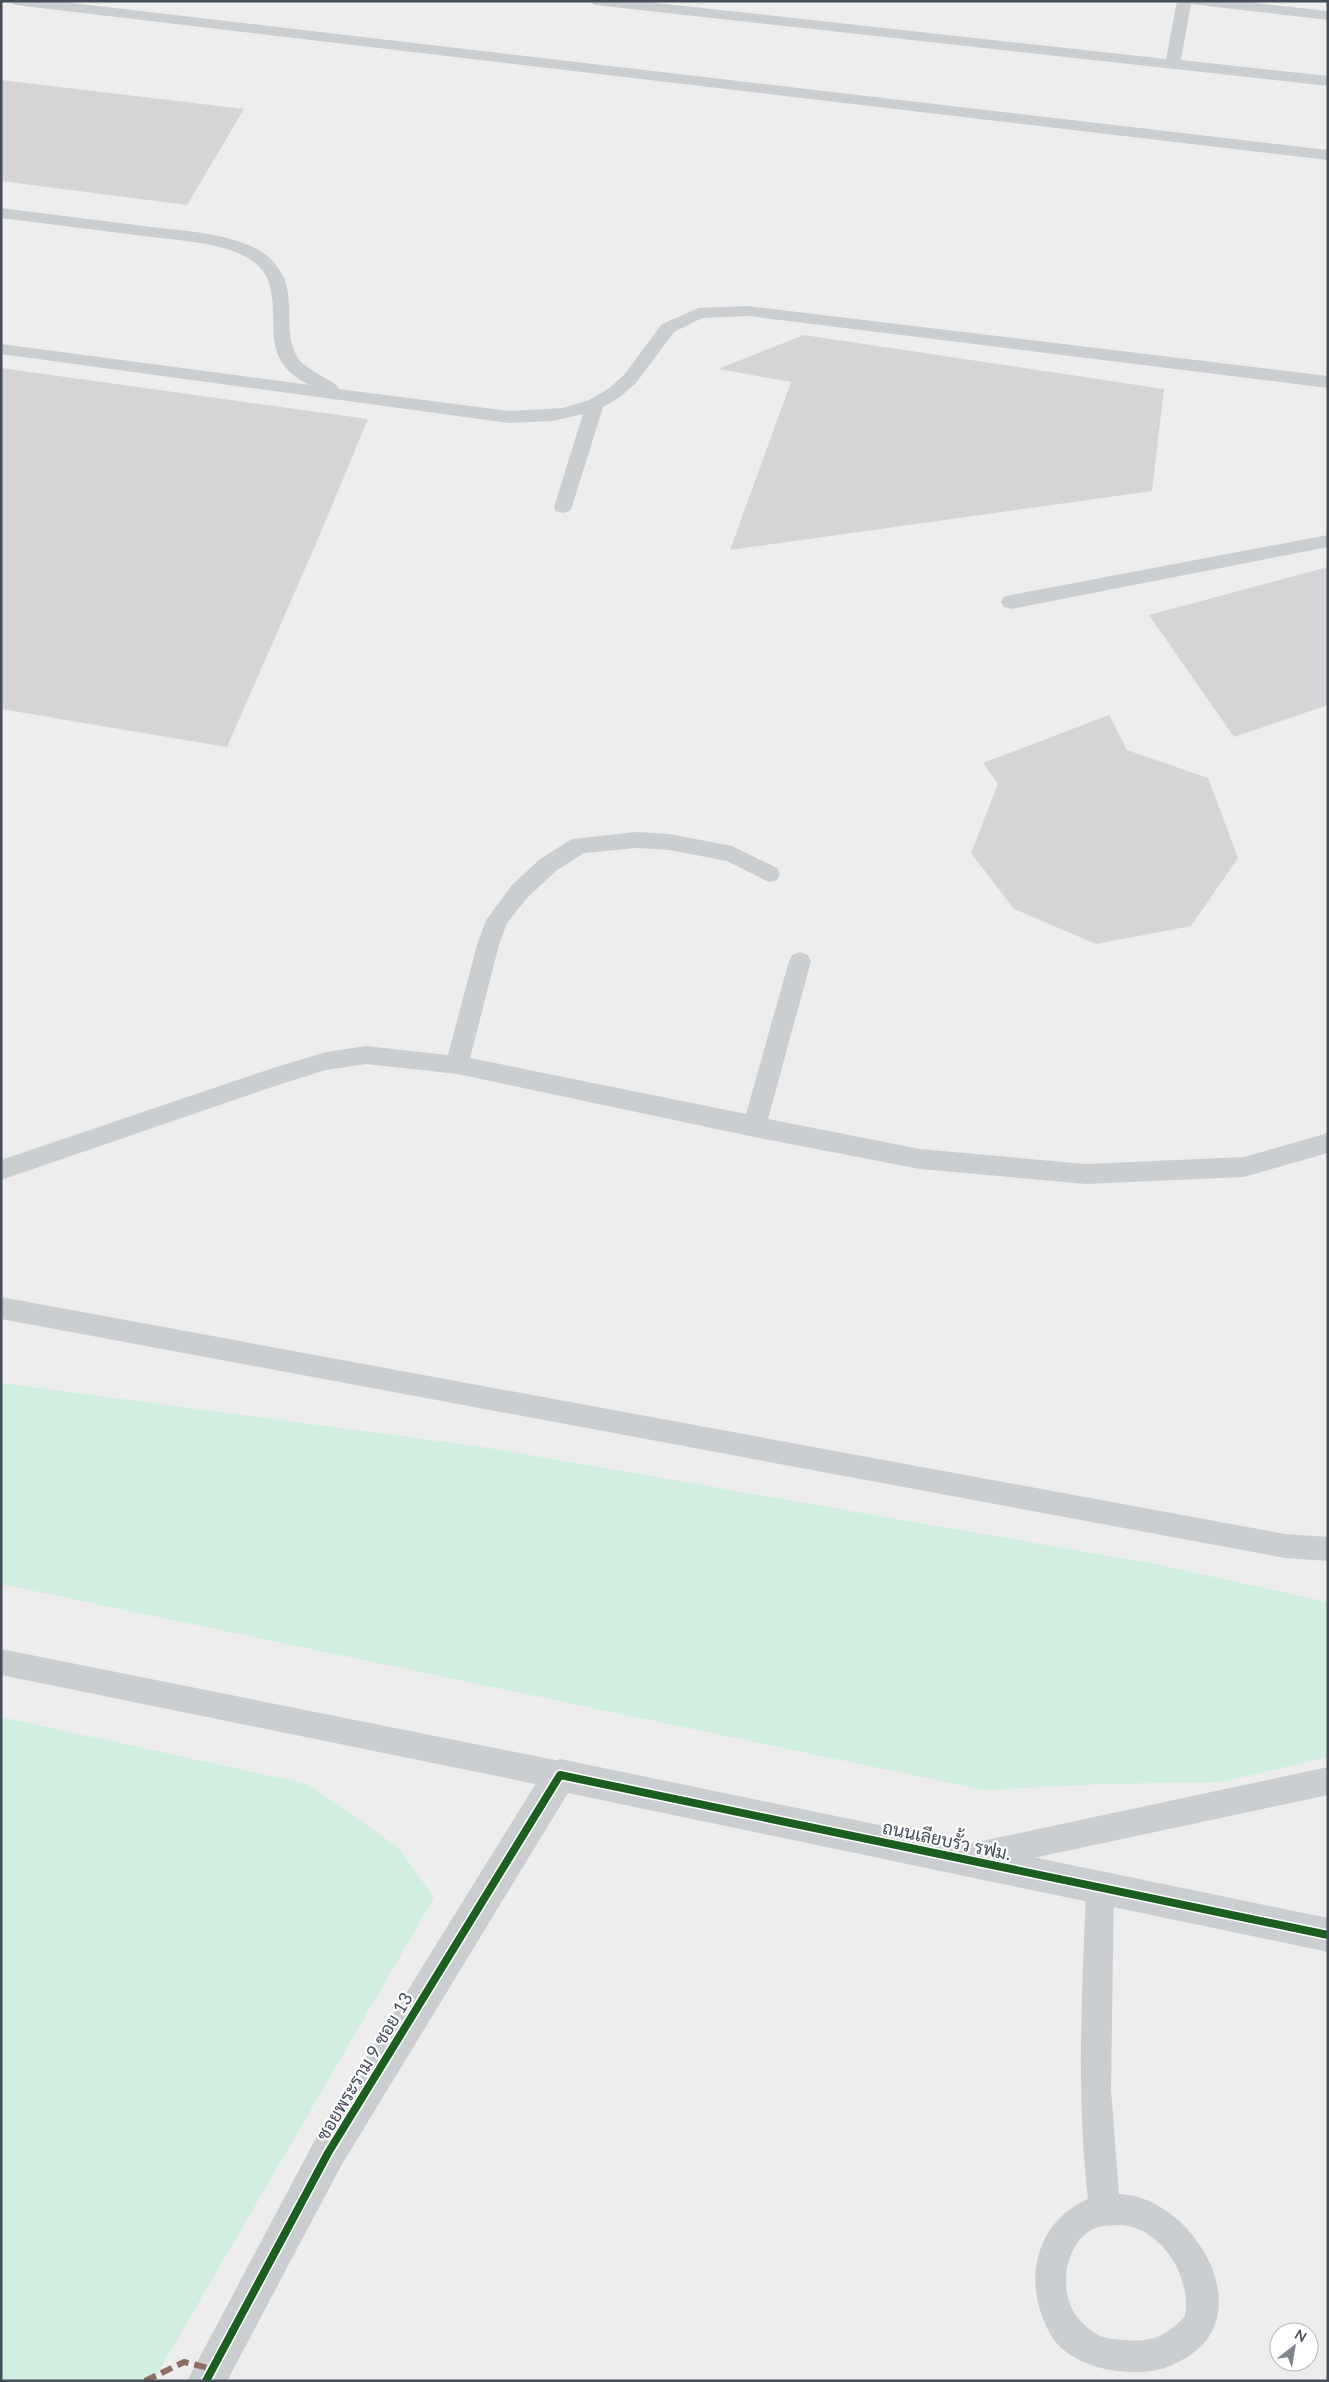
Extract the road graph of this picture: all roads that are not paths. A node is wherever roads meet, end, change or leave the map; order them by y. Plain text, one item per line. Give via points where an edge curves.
1 (15, 1) edge
2 (595, 1) edge
3 (1184, 1) edge
4 (1195, 1) edge
5 (1328, 16) edge
6 (1173, 64) junction
7 (1328, 81) edge
8 (1328, 156) edge
9 (1, 212) edge
10 (1, 349) edge
11 (1328, 382) edge
12 (356, 397) junction
13 (596, 404) junction
14 (563, 507) dead end
15 (1328, 541) edge
16 (1011, 602) dead end
17 (769, 874) dead end
18 (800, 961) dead end
19 (457, 1065) junction
20 (754, 1126) junction
21 (1324, 1145) edge
22 (1, 1170) edge
23 (1, 1308) edge
24 (1328, 1549) edge
25 (1, 1662) edge
26 (560, 1775) junction
27 (1328, 1781) edge
28 (964, 1859) junction
29 (1100, 1888) junction
30 (1328, 1935) edge
31 (1106, 2210) junction
32 (206, 2381) edge

1 - 8 lane
2 - 6 lane
3 - 6 lane
4 - 5 lane
6 - 7 lane
9 - 12 lane via 206,239 247,252 263,261 273,272 277,286 280,340 287,357 303,373 324,386
10 - 12 lane
11 - 13 lane via 748,311 699,313 668,328 630,379
12 - 13 lane via 541,418 569,414
13 - 14 lane
15 - 16 lane
17 - 19 lane via 732,854 669,842 637,840 579,845 548,865 520,891 497,920
18 - 20 lane
19 - 20 lane
19 - 22 lane via 366,1055 326,1061
20 - 21 lane via 920,1160 1086,1174 1244,1167
23 - 24 lane via 1275,1544
25 - 26 lane
26 - 28 street, ถนนเลียบรั้ว รฟม.
26 - 32 street, ซอยพระราม 9 ซอย 13 via 328,2153
27 - 28 lane
28 - 29 street, ถนนเลียบรั้ว รฟม.
29 - 30 street, ถนนเลียบรั้ว รฟม.
29 - 31 lane via 1094,2079 1098,2159
31 - 31 lane via 1130,2210 1155,2220 1177,2238 1193,2263 1201,2290 1202,2316 1195,2340 1181,2361 1161,2376 1137,2380 1112,2376 1089,2364 1068,2343 1054,2315 1049,2287 1052,2259 1064,2236 1082,2218

